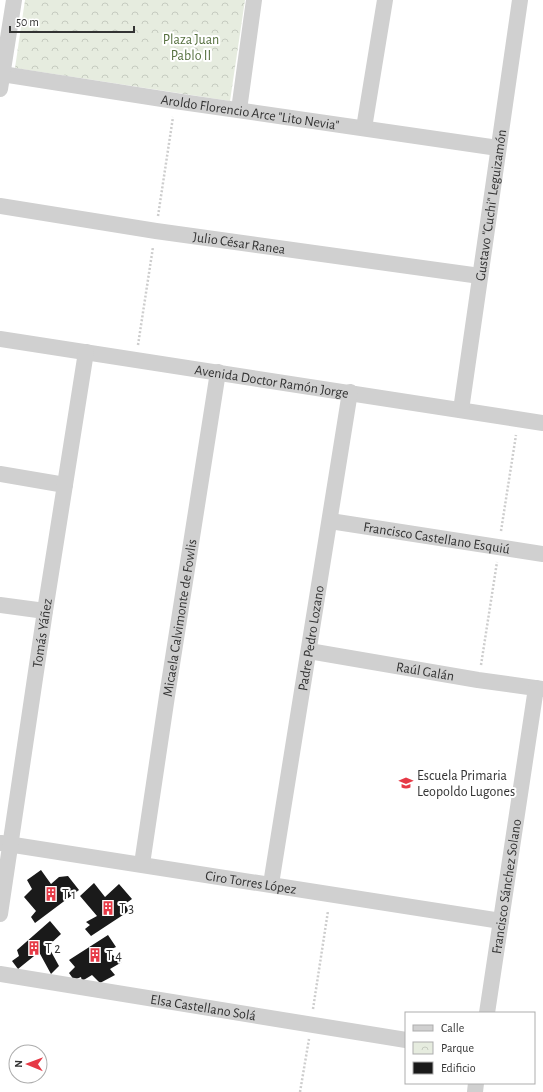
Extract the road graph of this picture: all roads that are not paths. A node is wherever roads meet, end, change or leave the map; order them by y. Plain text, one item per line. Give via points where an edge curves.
1 (14, 0) edge
2 (254, 0) edge
3 (385, 0) edge
4 (520, 0) edge
5 (1, 81) edge
6 (239, 110) junction
7 (364, 128) junction
8 (498, 148) junction
9 (0, 206) edge
10 (480, 276) junction
11 (0, 339) edge
12 (86, 352) junction
13 (218, 372) junction
14 (350, 392) junction
15 (461, 410) junction
16 (543, 423) edge
17 (0, 474) edge
18 (65, 485) junction
19 (330, 521) junction
20 (543, 554) edge
21 (0, 605) edge
22 (45, 611) junction
23 (309, 651) junction
24 (540, 688) edge
25 (5, 844) edge
26 (142, 864) junction
27 (271, 884) junction
28 (0, 914) edge
29 (501, 921) junction
30 (0, 974) edge
31 (486, 1012) edge
32 (405, 1040) edge

1 - 5 street
2 - 6 street
3 - 7 street
4 - 8 street, Gustavo "Cuchi" Leguizamón
5 - 6 street, Aroldo Florencio Arce "Lito Nevia"
6 - 7 street, Aroldo Florencio Arce "Lito Nevia"
7 - 8 street, Aroldo Florencio Arce "Lito Nevia"
8 - 10 street, Gustavo "Cuchi" Leguizamón
9 - 10 street, Julio César Ranea via 156,231
10 - 15 street, Gustavo "Cuchi" Leguizamón
11 - 12 street, Avenida Doctor Ramón Jorge
12 - 13 street, Avenida Doctor Ramón Jorge
12 - 18 street, Tomás Yáñez
13 - 14 street, Avenida Doctor Ramón Jorge
13 - 26 street, Micaela Calvimonte de Fowlis
14 - 15 street, Avenida Doctor Ramón Jorge
14 - 19 street, Padre Pedro Lozano
15 - 16 street, Avenida Doctor Ramón Jorge
17 - 18 street
18 - 22 street, Tomás Yáñez
19 - 20 street, Francisco Castellano Esquiú
19 - 23 street, Padre Pedro Lozano
21 - 22 street
22 - 25 street, Tomás Yáñez
23 - 24 street, Raúl Galán
23 - 27 street, Padre Pedro Lozano
24 - 29 street, Francisco Sánchez Solano
25 - 26 street, Ciro Torres López
25 - 28 street, Tomás Yáñez
26 - 27 street, Ciro Torres López
27 - 29 street, Ciro Torres López
29 - 31 street, Francisco Sánchez Solano
30 - 32 street, Elsa Castellano Solá

